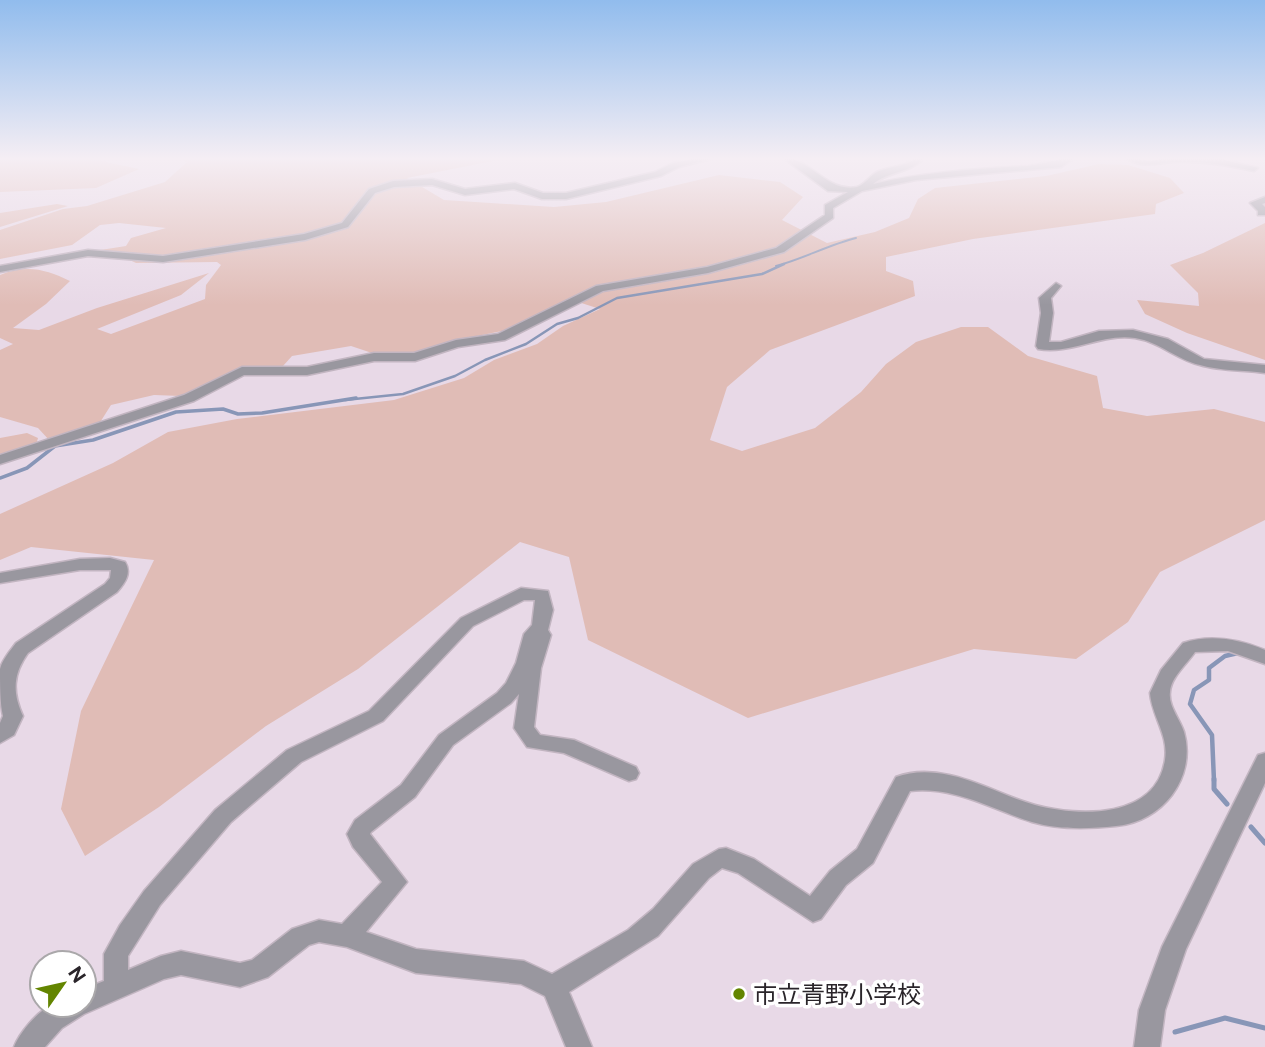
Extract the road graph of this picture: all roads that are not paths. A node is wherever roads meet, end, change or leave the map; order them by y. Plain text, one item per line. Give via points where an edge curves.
1 (359, 207) edge
2 (828, 207) edge
3 (1259, 207) edge
4 (1261, 214) dead end
5 (0, 269) edge
6 (1056, 286) dead end
7 (1265, 369) edge
8 (0, 460) edge
9 (0, 578) edge
10 (537, 635) junction
11 (1260, 655) edge
12 (0, 736) edge
13 (1265, 761) edge
14 (629, 773) dead end
15 (1259, 791) edge
16 (347, 936) junction
17 (116, 988) junction
18 (554, 988) junction
19 (98, 996) edge
20 (53, 1019) edge
21 (27, 1047) edge
22 (579, 1047) edge
23 (1147, 1047) edge

1 - 5 street via 345,225 304,237 163,258 88,253
2 - 8 street via 830,216 804,236 767,254 700,272 600,288 510,334 456,344 429,355 374,357 307,371 242,371 189,398
3 - 4 street via 1264,211
6 - 7 street via 1045,298 1048,313 1042,346 1133,334 1164,342 1201,362
9 - 12 street via 95,562 111,562 120,572 111,588 22,648 2,689 13,716
10 - 14 street via 542,635 532,667 524,728 527,736 534,742 566,746
10 - 16 street via 533,634 525,663 504,698 446,740 408,792 363,826 358,834 361,840 396,882
10 - 17 street via 543,619 542,595 521,594 506,600 467,622 376,716 294,756 223,816 152,898 116,954
11 - 18 street via 1217,642 1189,647 1160,695 1175,735 1172,779 1147,807 1128,816 1055,820 953,784 903,783 865,856 838,878 813,911 738,862 724,857 711,860 659,920 629,946 575,972
13 - 15 street
15 - 23 street via 1174,947 1152,1010
16 - 17 street via 319,931 300,937 259,969 240,975 181,963
16 - 18 street via 416,961 524,973
17 - 19 street
18 - 22 street
20 - 21 street

